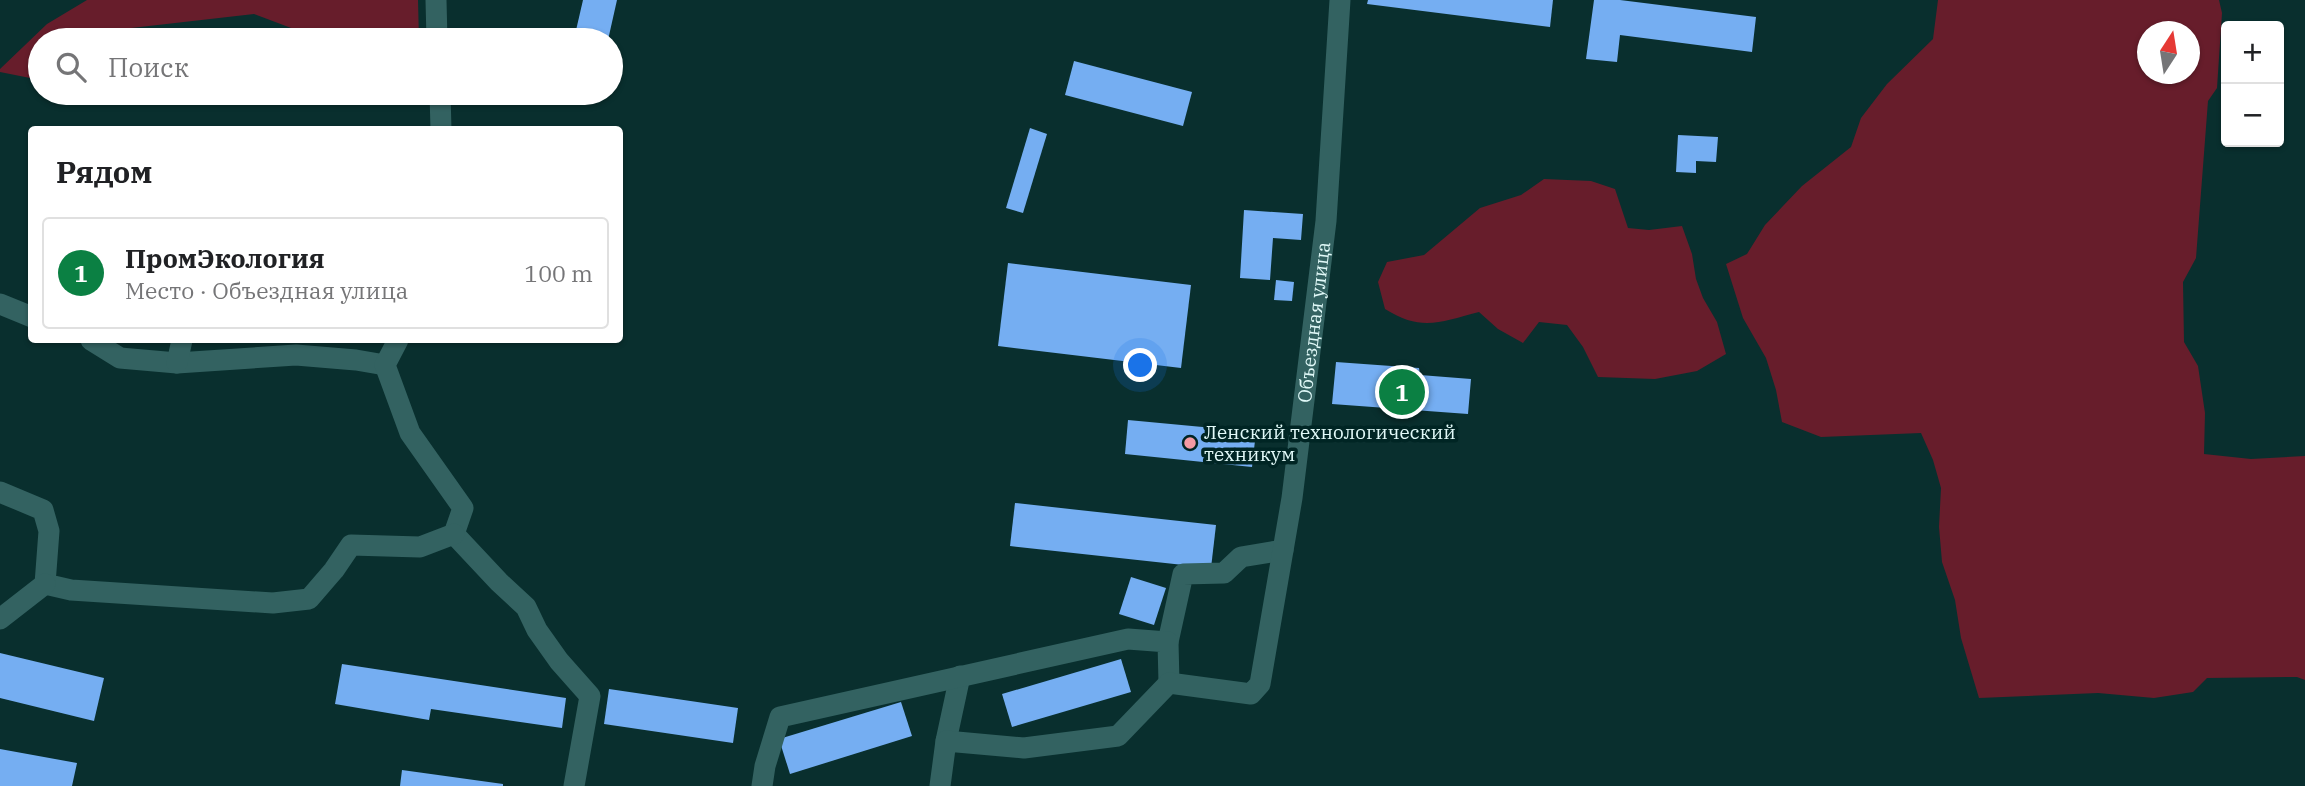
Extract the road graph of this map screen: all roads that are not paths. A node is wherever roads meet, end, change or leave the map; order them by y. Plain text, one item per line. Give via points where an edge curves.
1 (436, 0) edge
2 (1340, 0) edge
3 (437, 28) edge
4 (440, 105) edge
5 (441, 126) edge
6 (0, 304) edge
7 (28, 315) edge
8 (96, 343) edge
9 (180, 343) edge
10 (396, 343) edge
11 (177, 363) junction
12 (384, 365) junction
13 (0, 492) edge
14 (454, 534) junction
15 (1283, 551) junction
16 (46, 584) junction
17 (0, 619) edge
18 (1168, 642) junction
19 (960, 676) junction
20 (1169, 683) junction
21 (946, 741) junction
22 (575, 786) edge
23 (762, 786) edge
24 (940, 786) edge

1 - 3 street
2 - 15 street, Объездная улица via 1326,221
4 - 5 street
6 - 7 street
8 - 11 street via 120,358
9 - 11 street
10 - 12 street
11 - 12 street via 296,355
12 - 14 street via 410,433 463,508
13 - 16 street via 43,510 49,531
14 - 16 street via 420,547 351,545 309,599 273,603 71,590
14 - 22 street via 526,607 559,661 590,696
15 - 18 street via 1241,557 1224,573 1183,574
15 - 20 street, Объездная улица via 1260,684 1251,694
16 - 17 street
18 - 19 street via 1128,639
18 - 20 street
19 - 21 street
19 - 23 street via 780,716
20 - 21 street via 1118,736 1024,748
21 - 24 street

